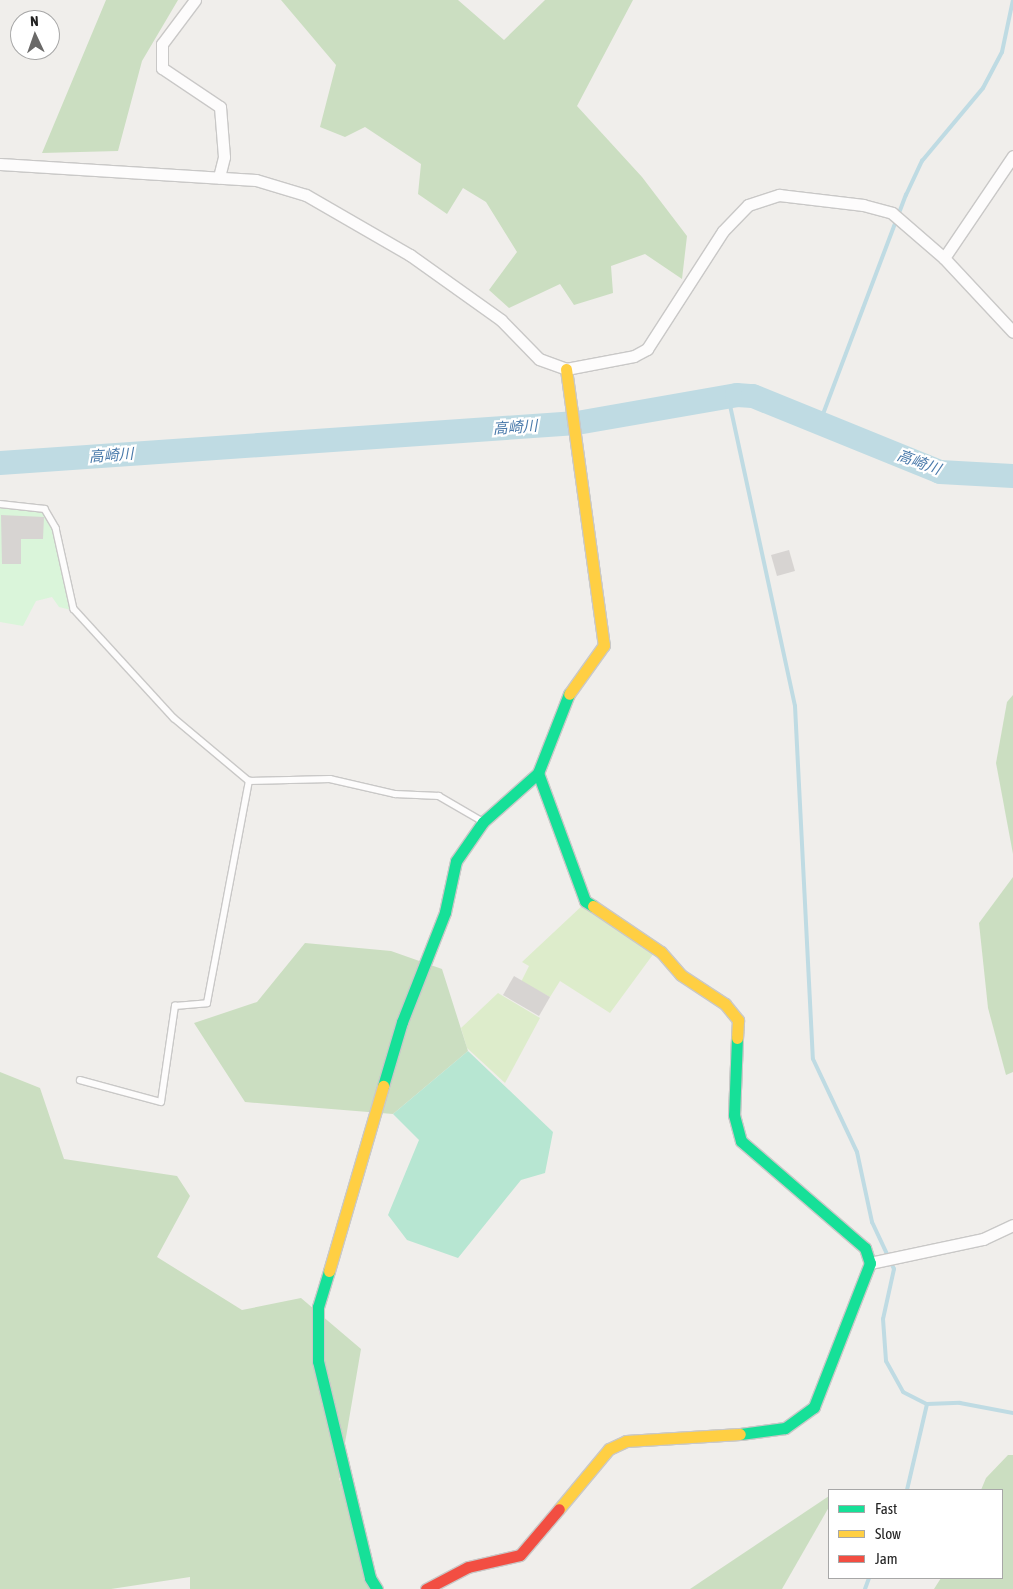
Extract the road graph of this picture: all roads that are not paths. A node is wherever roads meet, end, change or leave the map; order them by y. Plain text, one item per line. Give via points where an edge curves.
1 (195, 0) edge
2 (1013, 156) edge
3 (0, 164) edge
4 (219, 177) junction
5 (944, 258) junction
6 (1013, 332) edge
7 (566, 369) junction
8 (0, 504) edge
9 (538, 773) junction
10 (250, 781) junction
11 (483, 822) junction
12 (80, 1080) dead end
13 (1013, 1225) edge
14 (870, 1263) junction
15 (377, 1589) edge
16 (426, 1589) edge

1 - 4 street via 162,44 162,68 220,107 224,158
2 - 5 street
3 - 4 street
4 - 7 street via 277,185 336,209 501,320 539,360
5 - 6 street
5 - 7 street via 892,213 801,197 766,197 748,205 723,231 646,349 634,356
7 - 9 street via 606,632 604,645 570,693
8 - 10 lane via 46,509 56,528 74,609 174,718
9 - 11 street
9 - 14 street via 585,901 661,952 681,974 724,1004 738,1020 741,1029 734,1115 741,1141 865,1248
10 - 11 lane via 330,779 395,794 439,796
10 - 12 lane via 207,1003 175,1006 160,1102
11 - 15 street via 456,861 445,912 402,1022 318,1306 318,1360 370,1578
13 - 14 street via 983,1239
14 - 16 street via 814,1407 799,1420 785,1428 705,1439 626,1441 609,1449 520,1555 468,1567

